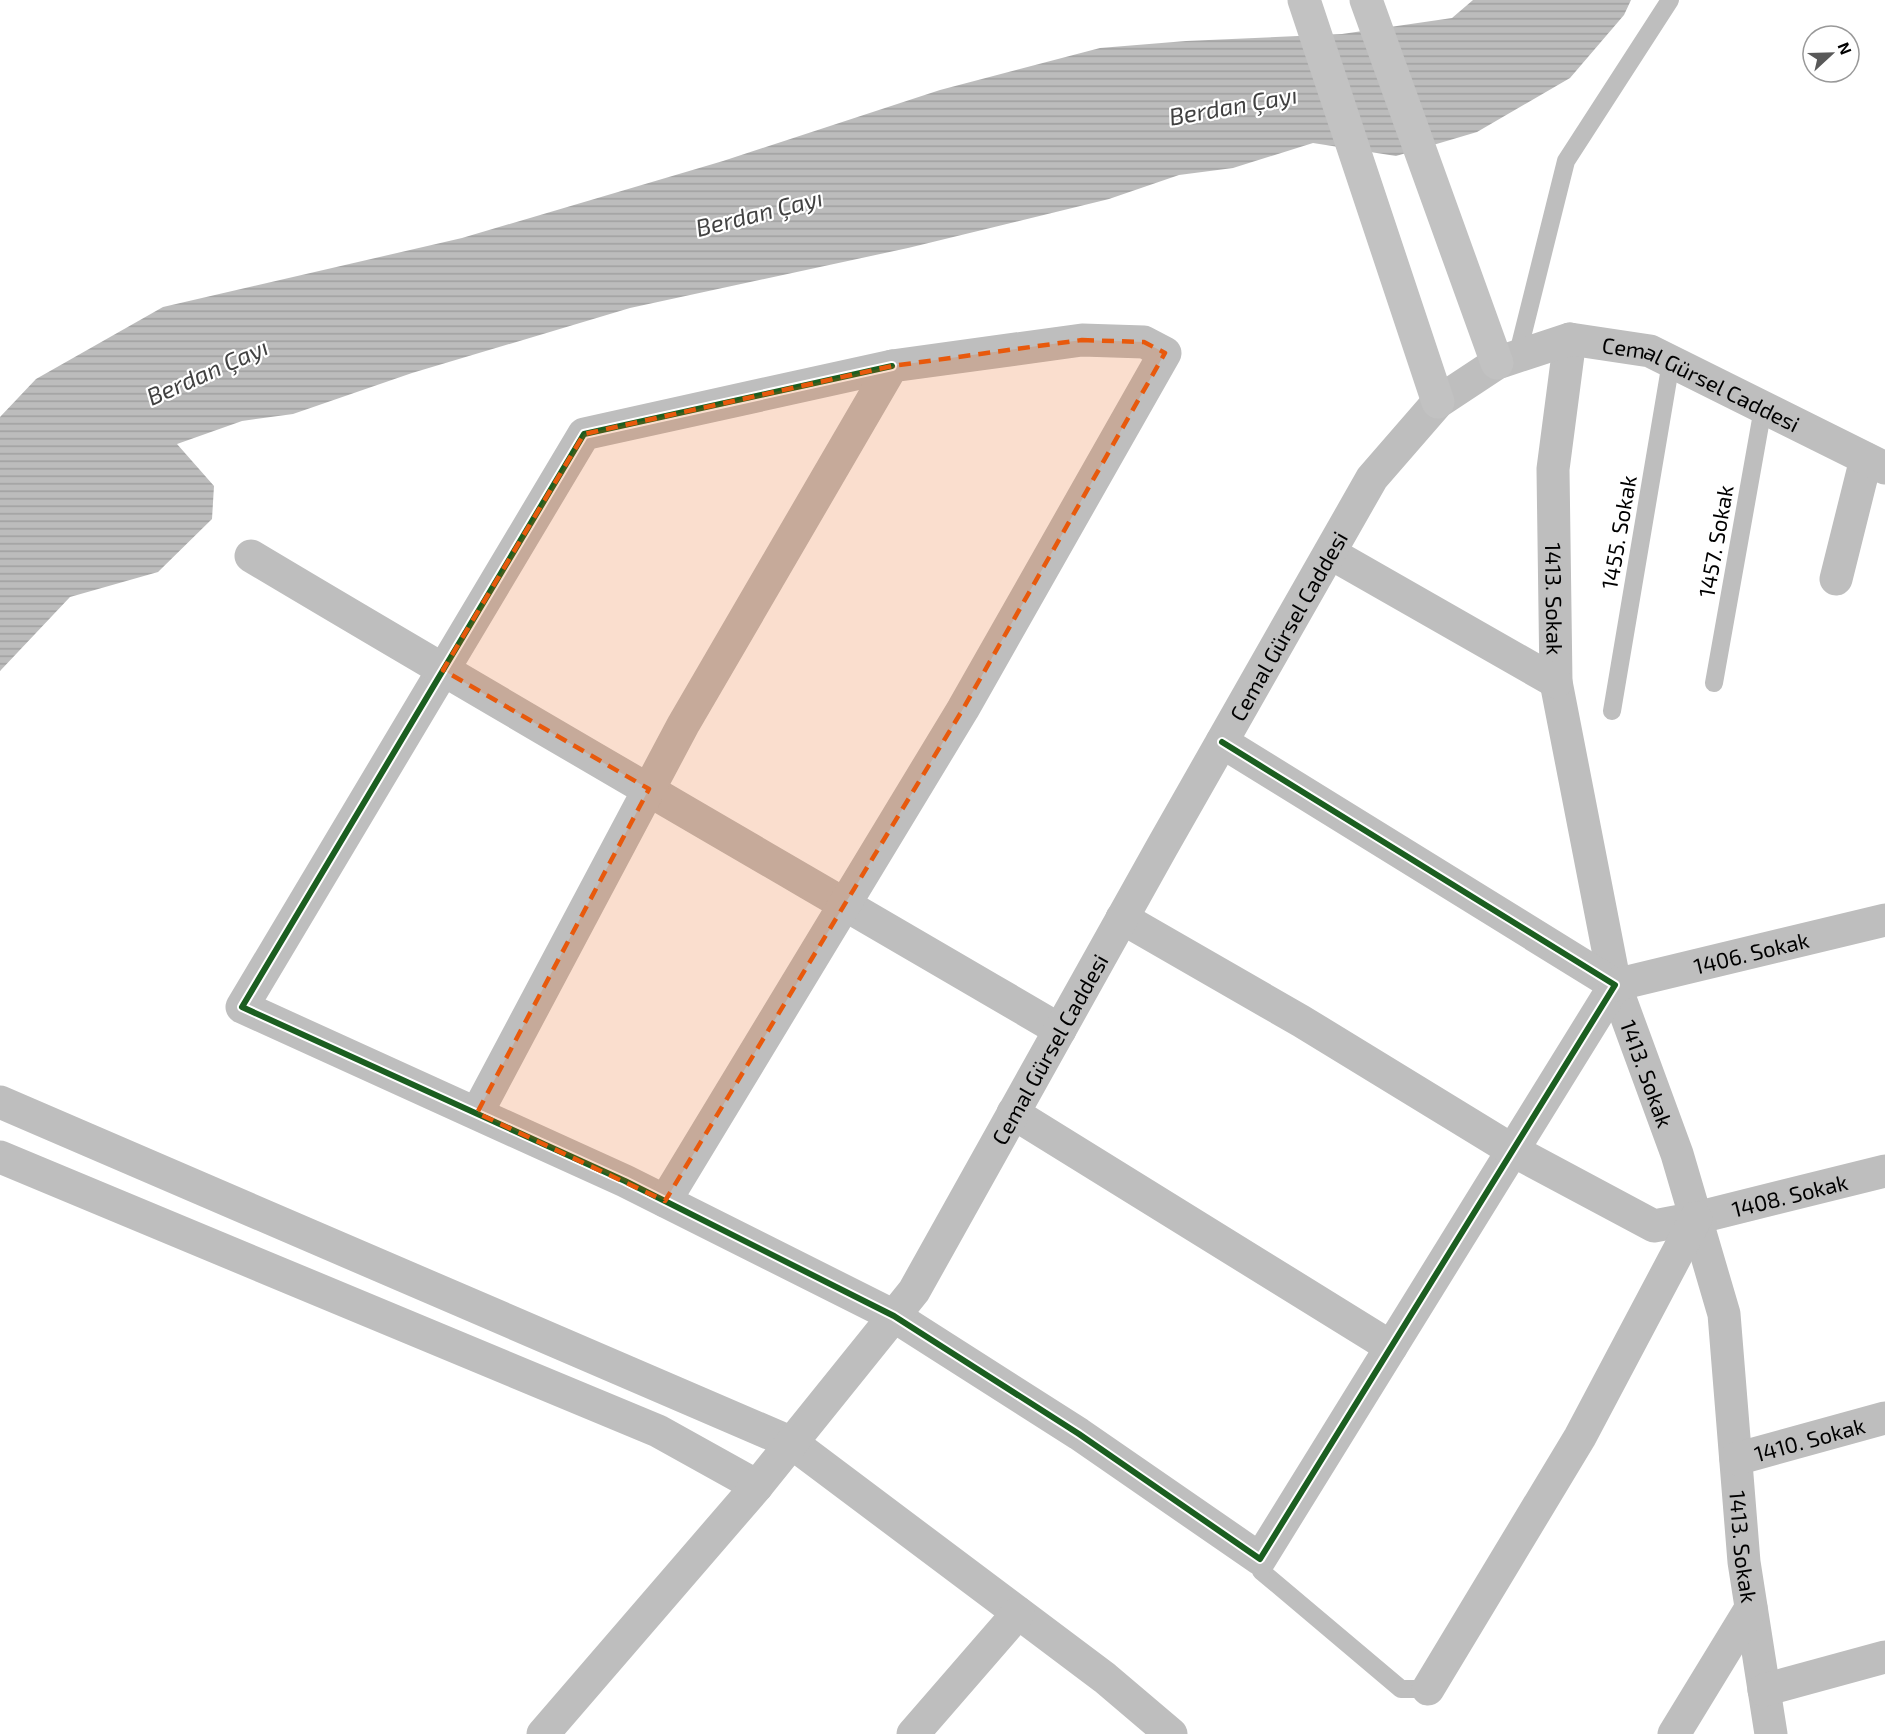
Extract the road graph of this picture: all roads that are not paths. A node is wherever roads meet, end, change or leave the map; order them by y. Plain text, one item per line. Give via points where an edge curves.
1 (1304, 0) edge
2 (1366, 0) edge
3 (1670, 0) edge
4 (1570, 339) junction
5 (1507, 360) junction
6 (1671, 362) junction
7 (891, 366) junction
8 (1438, 402) junction
9 (1763, 408) junction
10 (1875, 464) edge
11 (1330, 553) junction
12 (251, 556) dead end
13 (1836, 579) dead end
14 (443, 670) junction
15 (1556, 682) junction
16 (1714, 683) dead end
17 (1612, 711) dead end
18 (1222, 742) junction
19 (649, 789) junction
20 (844, 904) junction
21 (1122, 918) junction
22 (1885, 920) edge
23 (1615, 985) junction
24 (1060, 1030) junction
25 (0, 1102) edge
26 (477, 1113) junction
27 (1013, 1113) junction
28 (1512, 1150) junction
29 (0, 1157) edge
30 (1885, 1171) edge
31 (664, 1201) junction
32 (1696, 1218) junction
33 (894, 1316) junction
34 (1391, 1347) junction
35 (1885, 1418) edge
36 (792, 1443) junction
37 (1736, 1459) junction
38 (757, 1486) junction
39 (1260, 1559) junction
40 (1751, 1608) junction
41 (1018, 1613) junction
42 (1885, 1657) edge
43 (1428, 1689) joint
44 (1764, 1690) junction
45 (543, 1734) edge
46 (913, 1734) edge
47 (1172, 1734) edge
48 (1674, 1734) edge
49 (1772, 1734) edge

1 - 8 main road
2 - 5 main road via 1437,196
3 - 5 lane via 1566,161
4 - 5 street, Cemal Gürsel Caddesi
4 - 6 street, Cemal Gürsel Caddesi via 1650,351
4 - 15 street, 1413. Sokak via 1553,469
5 - 8 street, Cemal Gürsel Caddesi
6 - 9 street, Cemal Gürsel Caddesi
6 - 17 lane, 1455. Sokak
7 - 14 street via 584,434
7 - 19 street
7 - 20 street via 1082,340 1144,342 1165,353 963,709
8 - 11 street, Cemal Gürsel Caddesi via 1372,478
9 - 10 street, Cemal Gürsel Caddesi
9 - 16 lane, 1457. Sokak
10 - 13 street
11 - 15 street
11 - 18 street, Cemal Gürsel Caddesi
12 - 14 street
14 - 19 street
14 - 26 street via 242,1007
15 - 23 street, 1413. Sokak
18 - 21 street, Cemal Gürsel Caddesi
18 - 23 street
19 - 20 street
19 - 26 street
20 - 24 street
20 - 31 street
21 - 24 street, Cemal Gürsel Caddesi
21 - 28 street, 1408. Sokak
22 - 23 street, 1406. Sokak
23 - 28 street
23 - 32 street, 1413. Sokak via 1677,1154
24 - 27 street, Cemal Gürsel Caddesi
25 - 36 street
26 - 31 street
27 - 33 street, Cemal Gürsel Caddesi via 914,1291
27 - 34 street
28 - 32 street, 1408. Sokak via 1654,1226
28 - 34 street
29 - 38 street via 657,1431
30 - 32 street, 1408. Sokak
31 - 33 street
32 - 37 street, 1413. Sokak via 1724,1314
32 - 43 street via 1580,1437
33 - 36 street, Cemal Gürsel Caddesi
33 - 39 street via 1079,1434
34 - 39 street
35 - 37 street, 1410. Sokak
36 - 38 street, Cemal Gürsel Caddesi
36 - 41 street
37 - 40 street, 1413. Sokak
38 - 45 street, Cemal Gürsel Caddesi
39 - 43 lane via 1261,1571 1401,1689
40 - 44 street, 1413. Sokak
40 - 48 street
41 - 46 street
41 - 47 street
42 - 44 street
44 - 49 street, 1413. Sokak

